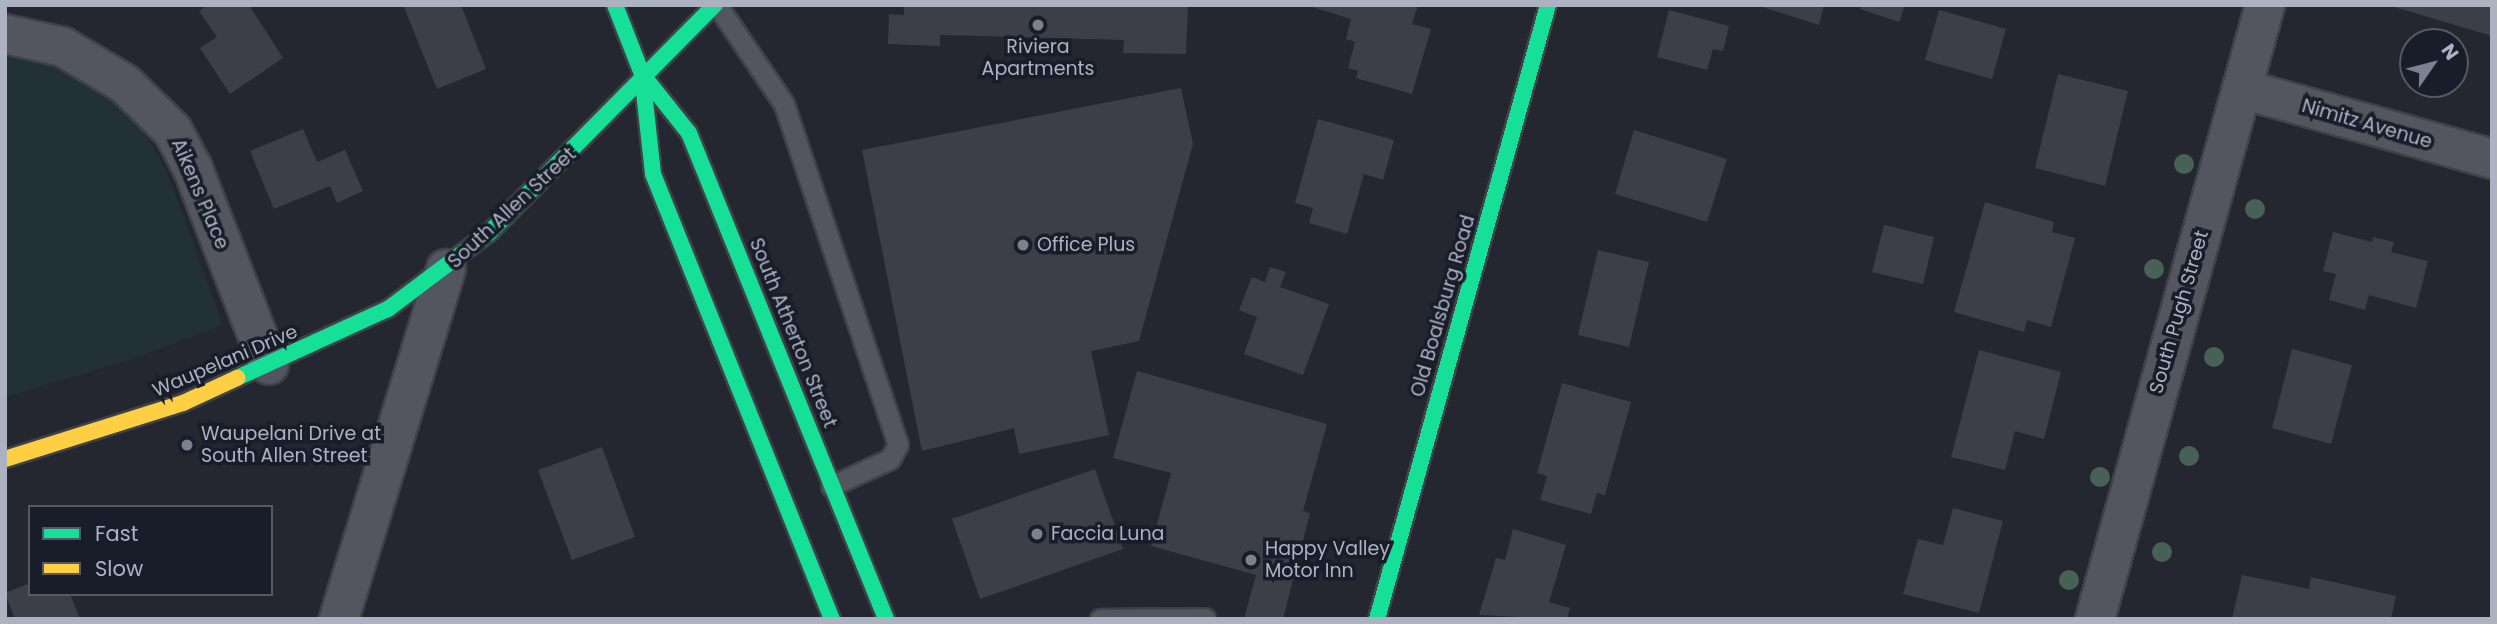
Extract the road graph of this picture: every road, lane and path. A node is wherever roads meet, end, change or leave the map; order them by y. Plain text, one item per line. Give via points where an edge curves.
1 (615, 5) edge
2 (716, 5) edge
3 (1548, 5) edge
4 (2265, 5) edge
5 (5, 34) edge
6 (642, 74) junction
7 (2242, 89) junction
8 (2492, 159) edge
9 (446, 268) junction
10 (269, 365) junction
11 (5, 459) edge
12 (831, 486) junction
13 (1205, 618) edge
14 (339, 619) edge
15 (832, 619) edge
16 (886, 619) edge
17 (1100, 619) edge
18 (1377, 619) edge
19 (2095, 619) edge

1 - 6 street, South Atherton Street
2 - 6 street, South Allen Street
2 - 12 lane via 783,104 898,443 890,459
3 - 18 street, Old Boalsburg Road
4 - 7 street, South Pugh Street
5 - 10 street, Aikens Place via 63,47 125,84 173,131 193,169
6 - 9 street, South Allen Street via 537,186
6 - 12 street, South Atherton Street via 689,133
6 - 15 street, South Atherton Street via 653,174
7 - 8 street, Nimitz Avenue
7 - 19 street, South Pugh Street
9 - 10 street, Waupelani Drive via 388,309
9 - 14 street, South Allen Street
10 - 11 street, Waupelani Drive via 148,416
12 - 16 street, South Atherton Street
13 - 17 lane

